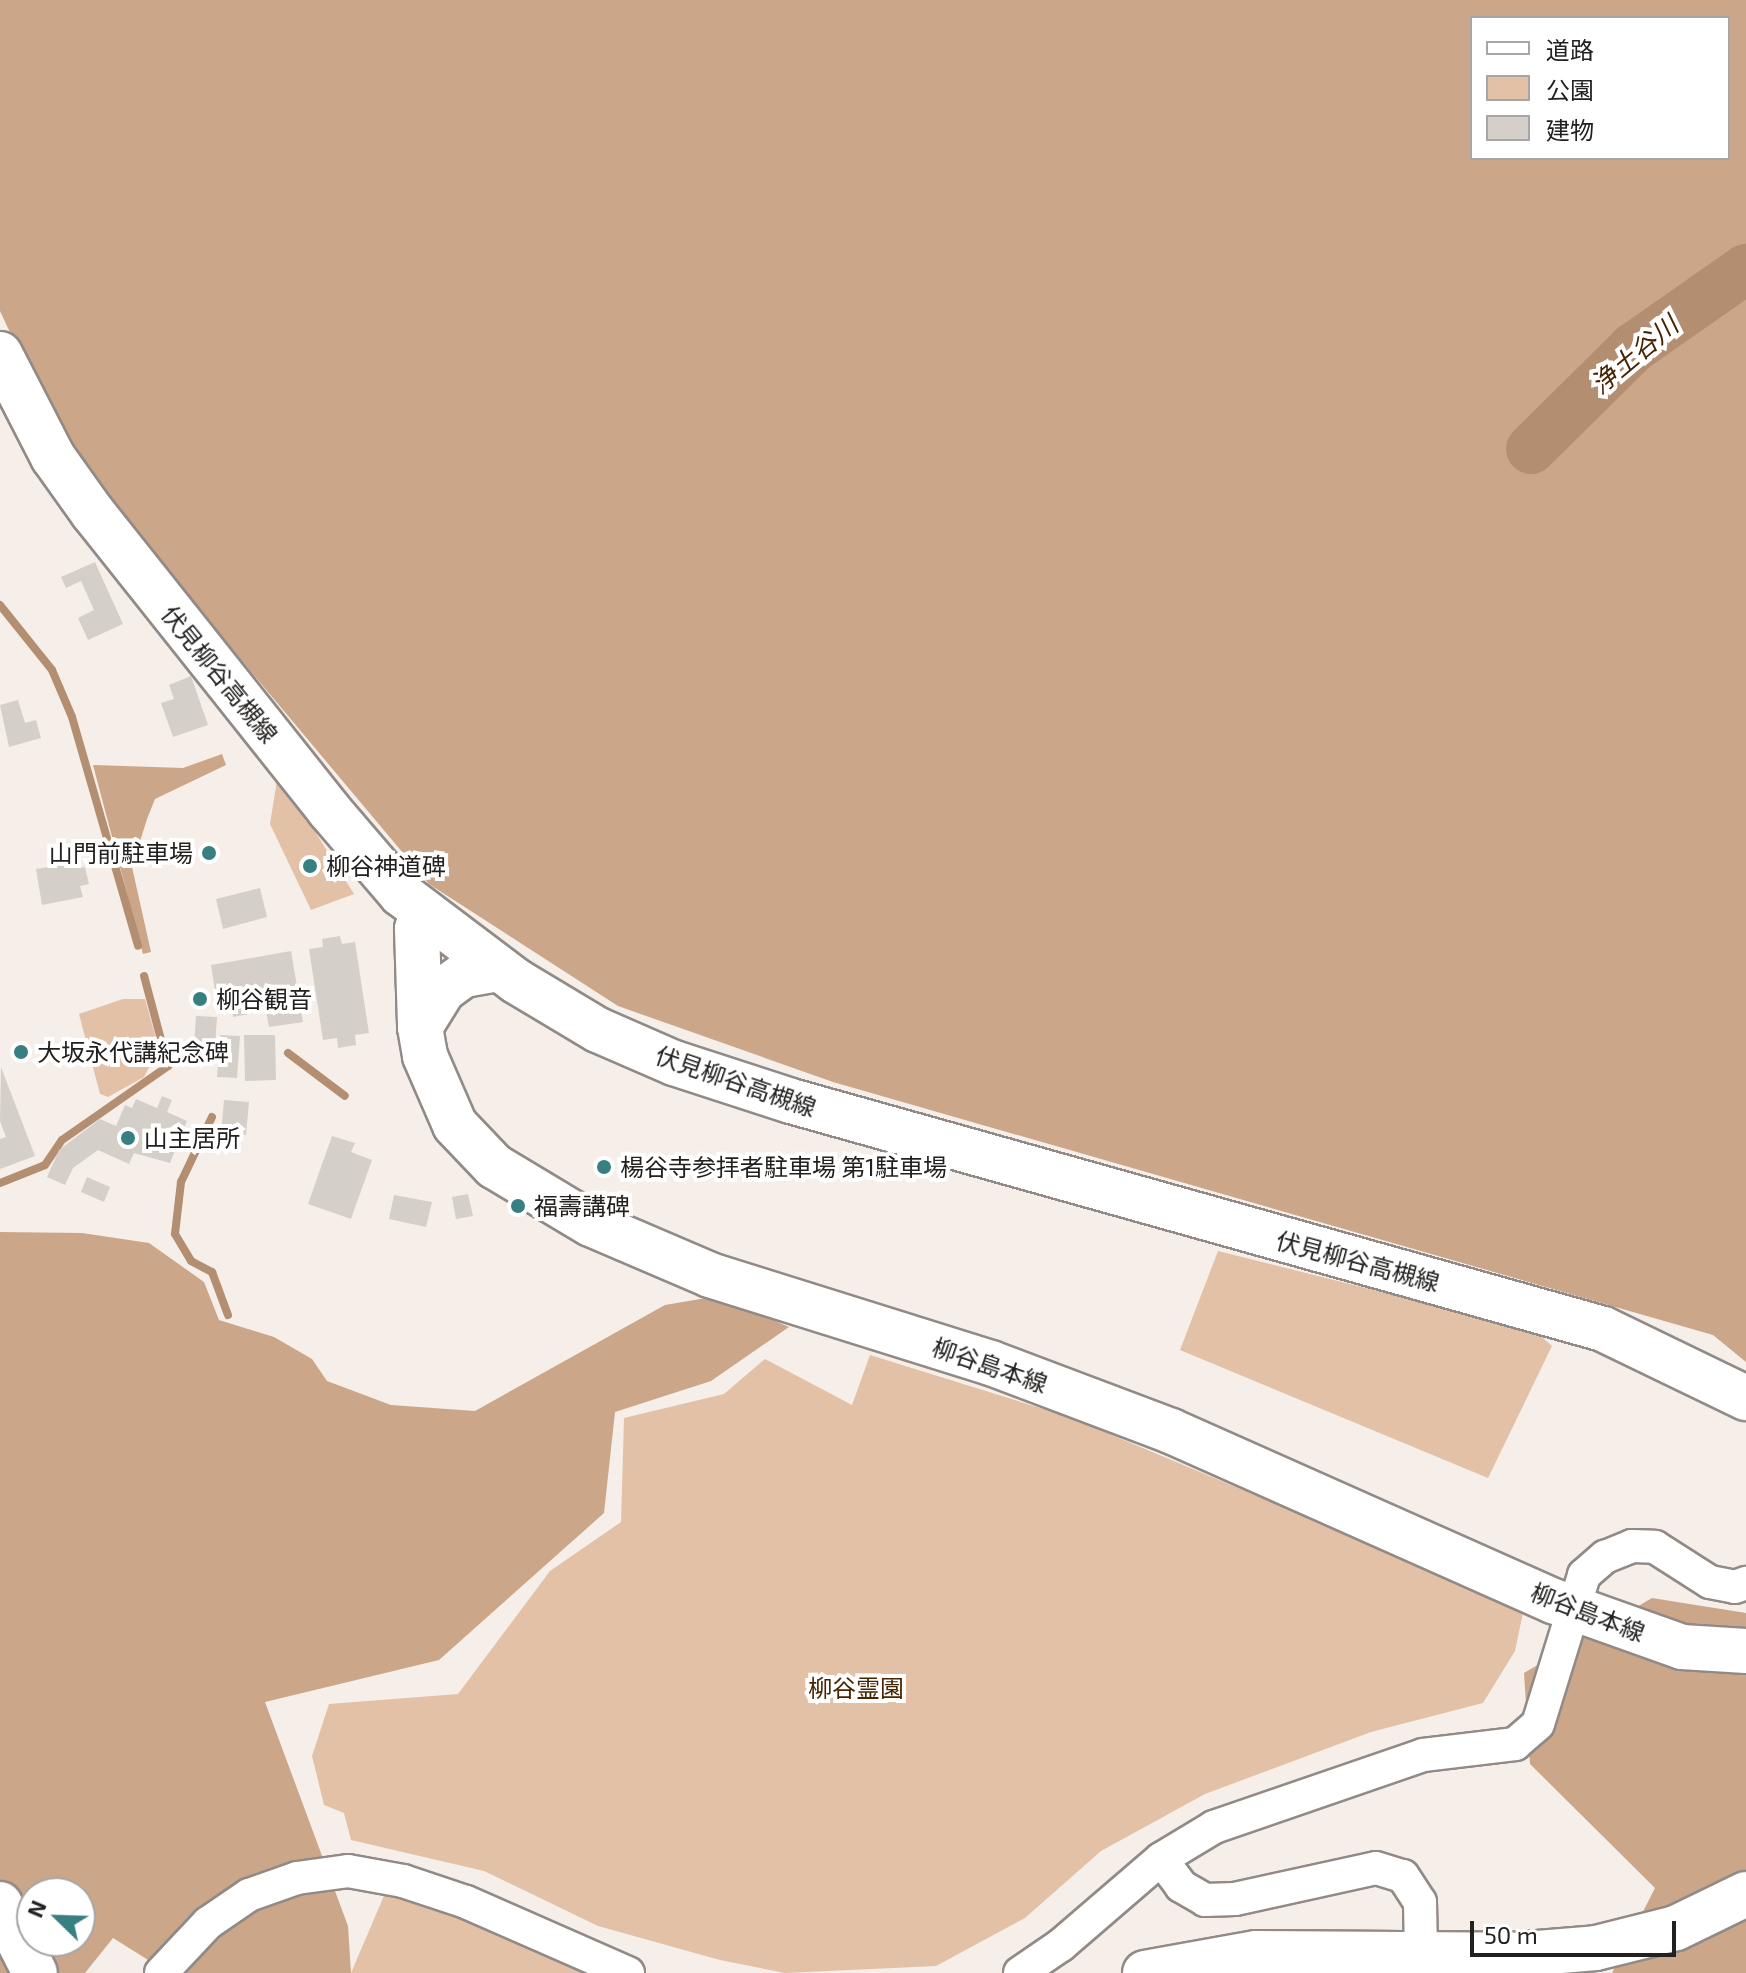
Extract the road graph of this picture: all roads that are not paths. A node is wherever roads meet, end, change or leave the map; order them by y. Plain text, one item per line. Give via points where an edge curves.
1 (0, 354) edge
2 (423, 913) junction
3 (499, 969) junction
4 (420, 1027) junction
5 (1746, 1398) edge
6 (1746, 1583) edge
7 (1576, 1609) junction
8 (1746, 1651) edge
9 (1161, 1859) junction
10 (1746, 1894) edge
11 (0, 1904) edge
12 (1421, 1954) junction
13 (35, 1973) edge
14 (161, 1973) edge
15 (628, 1973) edge
16 (1020, 1973) edge
17 (1145, 1973) edge

1 - 2 main road, 伏見柳谷高槻線 via 53,457 93,513 329,810
2 - 3 main road, 伏見柳谷高槻線
2 - 4 main road, 柳谷島本線 via 417,929
3 - 4 main road via 464,975 443,990
3 - 5 main road, 伏見柳谷高槻線 via 598,1030 674,1063 791,1101 1603,1329
4 - 7 main road, 柳谷島本線 via 425,1056 455,1125 494,1166 591,1224 710,1275 991,1363 1171,1431
6 - 7 street via 1735,1587 1710,1582 1655,1547 1632,1546 1605,1557 1584,1575
7 - 8 main road, 柳谷島本線 via 1682,1647
7 - 9 street via 1538,1724 1515,1744 1423,1755 1214,1827
9 - 12 street via 1181,1886 1205,1900 1235,1899 1376,1868 1403,1876 1420,1902
9 - 16 street via 1061,1945
10 - 12 main road via 1676,1928 1596,1948
11 - 13 main road
12 - 17 main road via 1256,1953
14 - 15 street via 208,1923 249,1895 297,1878 348,1871 403,1881 466,1902

